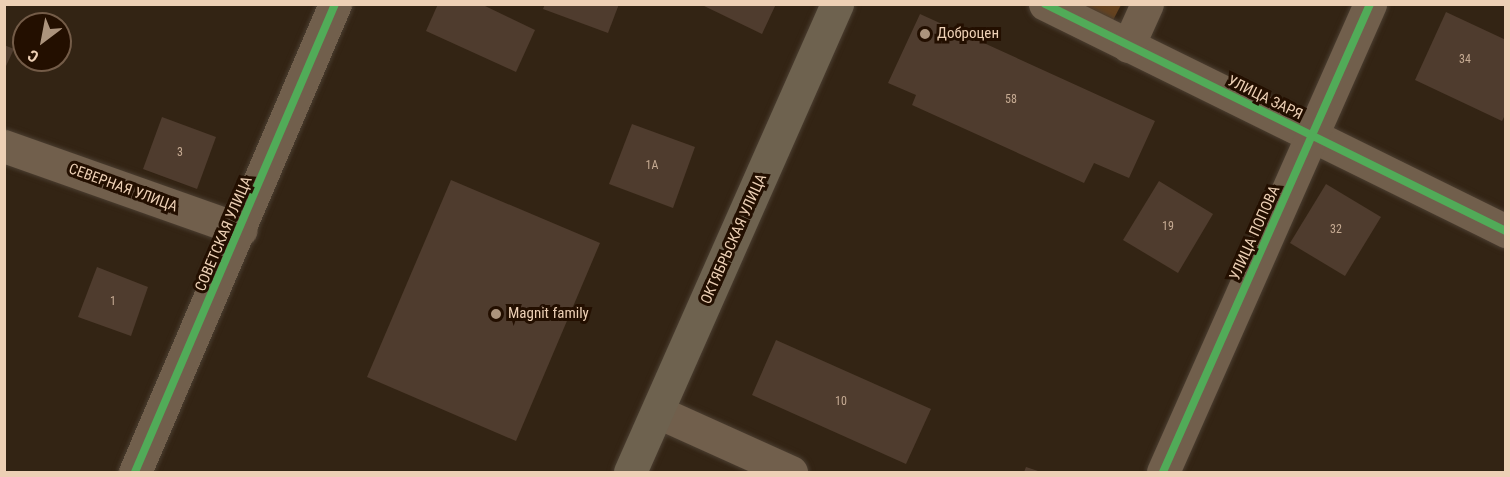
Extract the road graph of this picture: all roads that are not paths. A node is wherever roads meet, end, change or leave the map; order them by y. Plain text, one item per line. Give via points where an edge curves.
1 (335, 4) edge
2 (837, 4) edge
3 (1045, 4) edge
4 (1147, 4) edge
5 (1370, 4) edge
6 (1128, 46) junction
7 (1313, 136) junction
8 (4, 146) edge
9 (241, 230) junction
10 (1506, 231) edge
11 (658, 412) junction
12 (135, 472) edge
13 (630, 472) edge
14 (791, 472) edge
15 (1163, 472) edge

1 - 9 street, СОВЕТСКАЯ УЛИЦА
2 - 11 main road, ОКТЯБРЬСКАЯ УЛИЦА
3 - 6 street, УЛИЦА ЗАРЯ
4 - 6 street
5 - 7 street, УЛИЦА ПОПОВА
6 - 7 street, УЛИЦА ЗАРЯ
7 - 10 street, УЛИЦА ЗАРЯ
7 - 15 street, УЛИЦА ПОПОВА
8 - 9 street, СЕВЕРНАЯ УЛИЦА
9 - 12 street, СОВЕТСКАЯ УЛИЦА
11 - 13 main road, ОКТЯБРЬСКАЯ УЛИЦА
11 - 14 street

